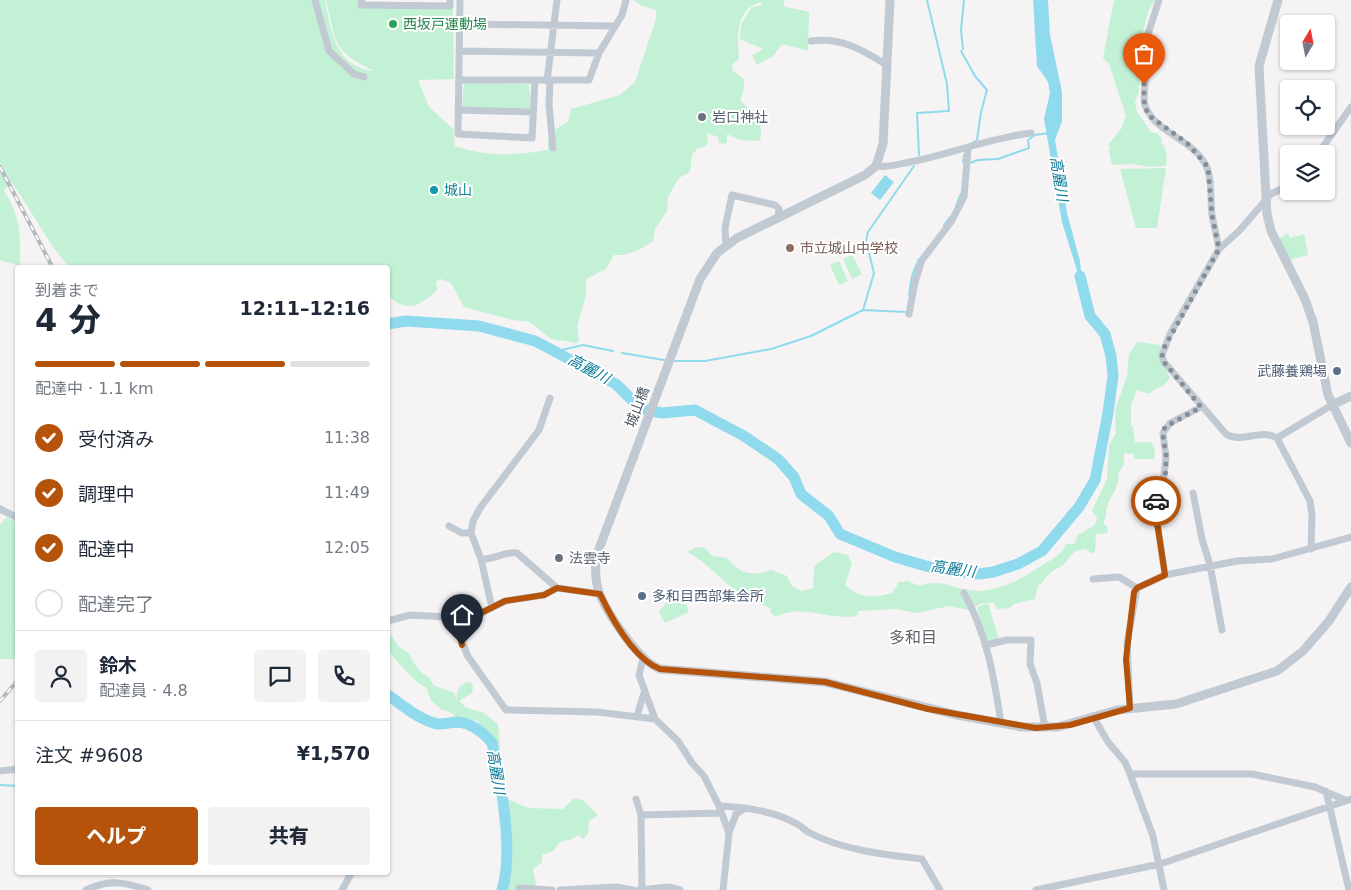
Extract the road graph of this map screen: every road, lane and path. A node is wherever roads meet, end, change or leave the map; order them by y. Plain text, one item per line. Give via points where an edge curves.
1 (316, 0) edge
2 (362, 0) edge
3 (450, 0) edge
4 (460, 0) edge
5 (557, 0) edge
6 (626, 0) edge
7 (890, 0) edge
8 (1159, 0) edge
9 (1278, 0) edge
10 (460, 24) junction
11 (554, 25) junction
12 (616, 26) junction
13 (811, 41) dead end
14 (459, 51) junction
15 (551, 53) junction
16 (599, 53) junction
17 (887, 65) junction
18 (364, 77) dead end
19 (459, 80) junction
20 (534, 80) junction
21 (548, 81) junction
22 (1351, 107) edge
23 (458, 110) junction
24 (533, 112) junction
25 (1031, 133) dead end
26 (1324, 145) edge
27 (553, 148) dead end
28 (968, 148) junction
29 (876, 166) junction
30 (1280, 190) edge
31 (1266, 199) junction
32 (778, 217) junction
33 (726, 245) junction
34 (1219, 249) junction
35 (909, 314) dead end
36 (1351, 396) edge
37 (550, 398) dead end
38 (1332, 405) junction
39 (1201, 407) junction
40 (1277, 438) junction
41 (1351, 443) edge
42 (1193, 493) dead end
43 (0, 508) edge
44 (15, 516) edge
45 (449, 526) dead end
46 (470, 533) junction
47 (1351, 537) edge
48 (1311, 549) junction
49 (481, 560) junction
50 (1210, 565) junction
51 (1165, 575) junction
52 (1094, 579) dead end
53 (1351, 587) edge
54 (557, 588) junction
55 (1137, 588) junction
56 (964, 592) dead end
57 (600, 594) junction
58 (492, 608) junction
59 (390, 620) edge
60 (455, 620) junction
61 (1222, 630) dead end
62 (986, 645) junction
63 (643, 659) junction
64 (644, 693) junction
65 (1130, 708) junction
66 (637, 716) junction
67 (1094, 718) junction
68 (655, 719) junction
69 (1001, 723) junction
70 (1045, 728) junction
71 (15, 770) edge
72 (1, 773) edge
73 (1130, 774) junction
74 (1326, 791) junction
75 (636, 799) dead end
76 (1348, 799) edge
77 (1329, 806) junction
78 (745, 808) junction
79 (719, 809) junction
80 (641, 814) junction
81 (729, 834) junction
82 (1160, 864) junction
83 (350, 875) edge
84 (519, 888) dead end
85 (86, 890) edge
86 (148, 890) edge
87 (342, 890) edge
88 (552, 890) edge
89 (560, 890) edge
90 (633, 890) edge
91 (642, 890) edge
92 (680, 890) edge
93 (723, 890) edge
94 (940, 890) edge
95 (1036, 890) edge
96 (1164, 890) edge
97 (1349, 890) edge

1 - 18 street via 328,51 354,74
2 - 3 street via 361,5 450,6
4 - 10 street
5 - 11 street
6 - 12 street
7 - 17 street
8 - 34 street via 1148,34 1145,108 1152,120 1187,143 1208,167
9 - 31 street via 1259,66
10 - 11 street
10 - 14 street
11 - 12 street
11 - 15 street
12 - 16 street
13 - 17 street via 844,42
14 - 15 street
14 - 19 street
15 - 16 street
15 - 21 street
16 - 21 street via 589,80
17 - 29 street via 884,144
19 - 20 street
19 - 23 street
20 - 21 street
20 - 24 street
21 - 27 street
22 - 26 street
23 - 24 street
23 - 24 street via 458,134 532,138
25 - 28 street
28 - 29 street via 884,167
28 - 35 street via 964,196 951,222 922,260
29 - 32 street, 城山橋
30 - 31 street
31 - 34 street
31 - 38 street via 1271,231 1299,284 1313,322
32 - 33 street, 城山橋
32 - 33 street via 779,209 775,205 732,195 725,228
33 - 57 street, 城山橋 via 703,274 596,557 595,573
34 - 39 street via 1170,334 1162,356
36 - 38 street
37 - 46 street via 539,430 480,508
38 - 40 street
38 - 41 street
39 - 40 street via 1234,438 1264,434
39 - 51 street via 1170,423 1163,432 1166,457 1162,492 1153,510
40 - 48 street via 1310,501
42 - 50 street
43 - 44 street
45 - 46 street via 462,533
46 - 49 street
47 - 48 street
48 - 50 street via 1272,559
49 - 54 street via 517,553
49 - 58 street
50 - 51 street
50 - 61 street
51 - 55 street
52 - 55 street via 1119,577
53 - 65 street via 1303,652 1277,671 1176,704
54 - 57 street
54 - 58 street via 544,595 505,601
55 - 65 street via 1127,643
56 - 62 street via 978,617
57 - 63 street
58 - 60 street
59 - 60 street via 410,615
60 - 66 street via 467,655 506,710
62 - 69 street
62 - 70 street via 1030,640 1030,664
63 - 64 street via 639,675
63 - 69 street via 662,670 825,682 928,709
64 - 66 street
64 - 68 street
65 - 67 street
66 - 68 street
67 - 70 street
67 - 73 street
68 - 79 street via 678,741 704,776
69 - 70 street
71 - 72 street
73 - 74 street via 1252,774
73 - 82 street
74 - 76 street
74 - 77 street
75 - 80 street
76 - 77 street
77 - 82 street
77 - 97 street
78 - 79 street
78 - 81 street via 736,814
78 - 94 street via 787,819 810,833 859,850 922,859
79 - 80 street
79 - 81 street
80 - 91 street
81 - 93 street
82 - 95 street
82 - 96 street
83 - 87 street
84 - 88 street
85 - 86 street via 110,882 126,882
89 - 90 street via 616,887
90 - 91 street
91 - 92 street via 668,887

